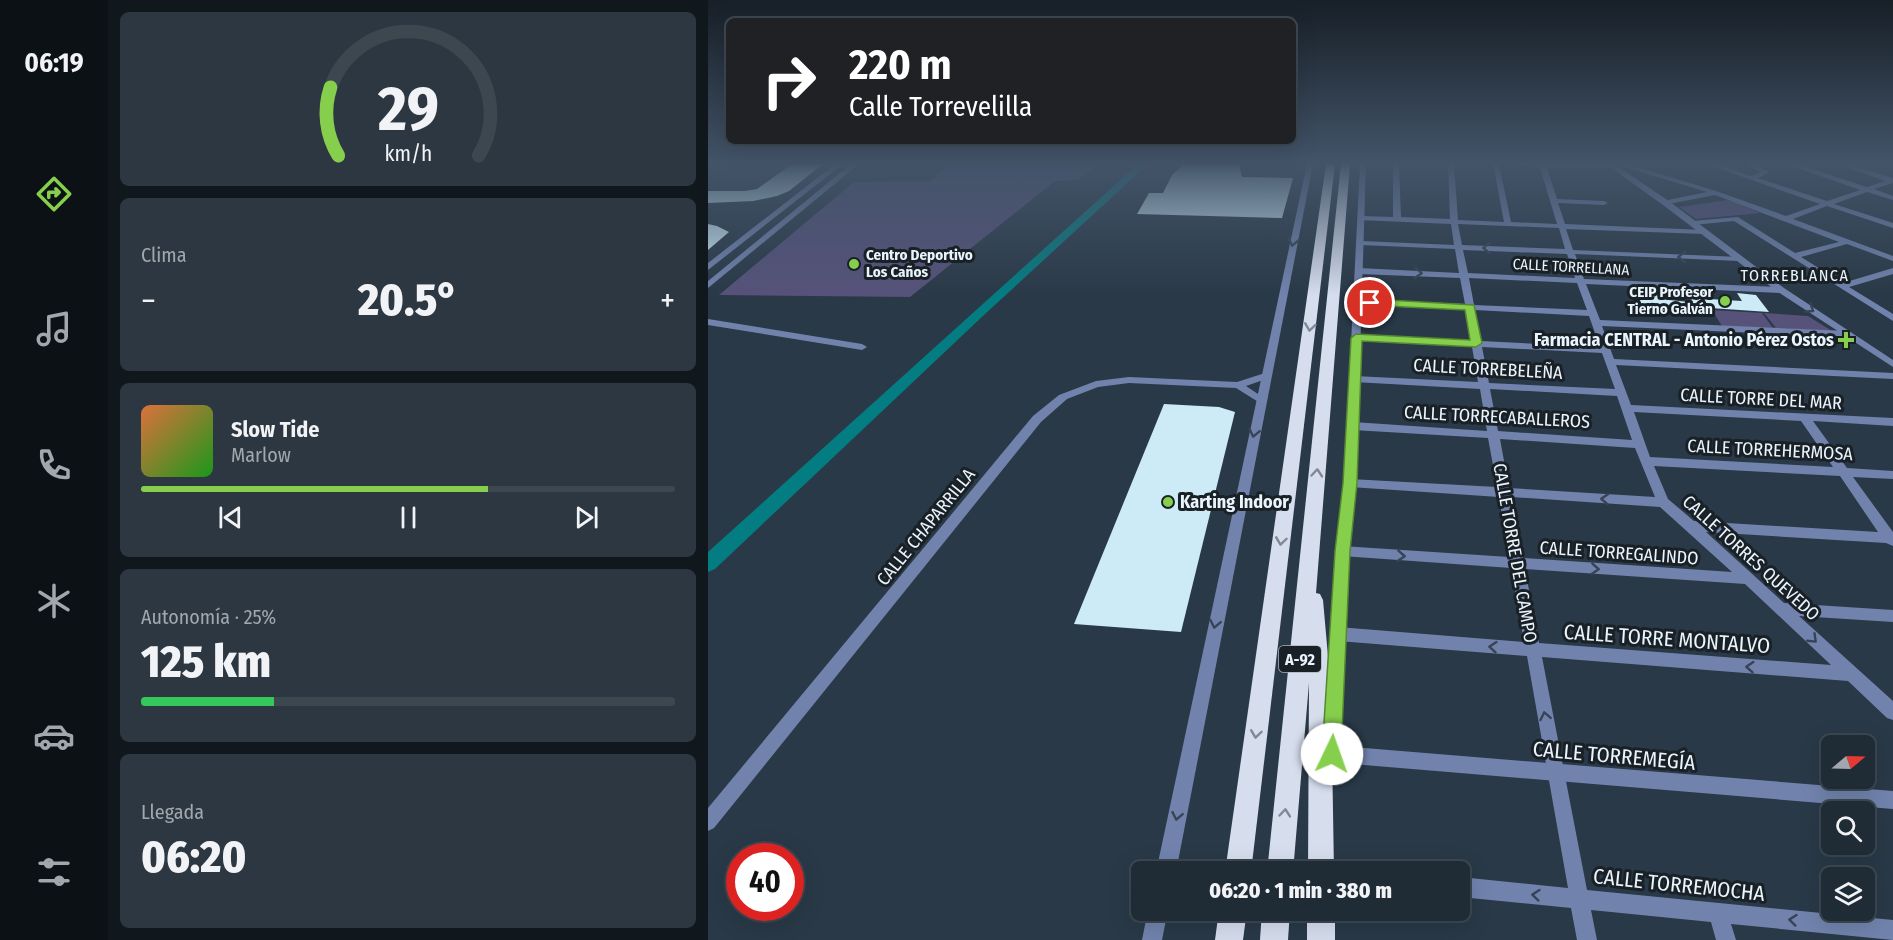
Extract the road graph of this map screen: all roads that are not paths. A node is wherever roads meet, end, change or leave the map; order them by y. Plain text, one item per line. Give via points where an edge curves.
1 (785, 208) edge
2 (803, 208) edge
3 (1301, 208) edge
4 (1325, 208) edge
5 (1342, 208) edge
6 (1362, 208) edge
7 (1397, 208) edge
8 (1453, 208) edge
9 (1505, 208) edge
10 (1556, 208) edge
11 (1672, 208) edge
12 (1756, 208) edge
13 (1818, 208) edge
14 (1840, 208) edge
15 (1362, 218) junction
16 (1785, 219) junction
17 (1397, 220) junction
18 (1454, 222) junction
19 (1692, 223) junction
20 (1508, 224) junction
21 (1563, 226) junction
22 (1893, 226) edge
23 (1704, 232) junction
24 (1847, 242) junction
25 (1361, 243) junction
26 (1459, 247) junction
27 (1570, 252) junction
28 (1795, 256) junction
29 (1740, 259) junction
30 (1893, 259) edge
31 (708, 267) edge
32 (1359, 270) junction
33 (1893, 271) edge
34 (1464, 276) junction
35 (1581, 281) junction
36 (708, 285) edge
37 (1842, 286) junction
38 (1781, 290) junction
39 (1358, 302) junction
40 (1470, 307) junction
41 (1594, 318) junction
42 (1893, 318) edge
43 (708, 322) edge
44 (1848, 334) junction
45 (1356, 338) junction
46 (1476, 343) junction
47 (862, 347) dead end
48 (1605, 350) junction
49 (1610, 362) junction
50 (1893, 364) edge
51 (1265, 376) junction
52 (1893, 376) edge
53 (1354, 379) junction
54 (1238, 386) junction
55 (1484, 386) junction
56 (1621, 393) junction
57 (1260, 400) junction
58 (1627, 408) junction
59 (1804, 417) junction
60 (1893, 422) edge
61 (1353, 426) junction
62 (1494, 435) junction
63 (1639, 444) junction
64 (1646, 461) junction
65 (1843, 472) junction
66 (1893, 475) edge
67 (1350, 483) junction
68 (1504, 493) junction
69 (1663, 502) junction
70 (1691, 526) junction
71 (1892, 539) edge
72 (1310, 550) junction
73 (1342, 551) junction
74 (1516, 564) junction
75 (1750, 579) junction
76 (1782, 609) junction
77 (1893, 616) edge
78 (1338, 634) junction
79 (1533, 650) junction
80 (1850, 674) junction
81 (1893, 712) edge
82 (1332, 754) junction
83 (1556, 774) junction
84 (1893, 800) edge
85 (708, 822) edge
86 (1168, 861) edge
87 (1239, 861) edge
88 (1281, 861) edge
89 (1321, 861) edge
90 (1327, 861) edge
91 (1470, 888) edge
92 (1579, 899) junction
93 (1718, 913) junction
94 (1156, 921) edge
95 (1232, 921) edge
96 (1275, 921) edge
97 (1323, 921) edge
98 (1893, 930) edge
99 (1865, 934) edge
100 (1152, 940) edge
101 (1229, 940) edge
102 (1274, 940) edge
103 (1322, 940) edge
104 (1587, 940) edge
105 (1726, 940) edge

1 - 31 street
2 - 36 street
3 -> 51 street
4 -> 87 highway, A-92
72 -> 5 highway, A-92
6 - 15 street
7 - 17 street
8 - 18 street, CALLE TORRE DEL CAMPO
9 - 20 street
10 - 21 street, CALLE TORRES QUEVEDO
11 - 19 street
12 - 16 street
13 - 16 street
14 - 22 street
15 - 17 street
15 - 25 street
16 - 24 street
17 - 18 street
18 - 20 street
18 - 26 street, CALLE TORRE DEL CAMPO
19 - 23 street
19 - 28 street via 1735,219
20 - 21 street
21 - 23 street
21 - 27 street, CALLE TORRES QUEVEDO
23 - 29 street
24 - 28 street
24 - 30 street
25 - 26 street
25 - 32 street
27 -> 26 street
26 - 34 street, CALLE TORRE DEL CAMPO
29 -> 27 street
27 - 35 street, CALLE TORRES QUEVEDO
28 - 37 street
29 - 38 street
32 -> 34 street, CALLE TORRELLANA
32 - 39 street
33 - 37 street
34 - 35 street, CALLE TORRELLANA
34 - 40 street, CALLE TORRE DEL CAMPO
35 - 38 street, CALLE TORRELLANA
35 - 41 street, CALLE TORRES QUEVEDO
37 - 42 street
38 -> 44 street
39 - 40 street
39 - 45 street
40 - 41 street
40 - 46 street, CALLE TORRE DEL CAMPO
41 - 44 street
41 - 48 street, CALLE TORRES QUEVEDO
43 - 47 street
44 - 50 street
45 - 46 street
45 - 53 street
46 - 48 street
46 - 55 street, CALLE TORRE DEL CAMPO
48 - 49 street, CALLE TORRES QUEVEDO
49 - 52 street
49 - 56 street, CALLE TORRES QUEVEDO
51 - 54 street, CALLE CHAPARRILLA
51 - 57 street
53 - 55 street, CALLE TORREBELEÑA
53 - 61 street
54 - 57 street, CALLE CHAPARRILLA
54 - 85 street, CALLE CHAPARRILLA via 1129,380 1096,384 1063,397 1037,419
55 - 56 street, CALLE TORREBELEÑA
55 - 62 street, CALLE TORRE DEL CAMPO
56 - 58 street, CALLE TORRES QUEVEDO
57 -> 86 street
58 - 59 street, CALLE TORRE DEL MAR
58 - 63 street, CALLE TORRES QUEVEDO
59 - 60 street, CALLE TORRE DEL MAR
59 - 65 street
61 - 62 street, CALLE TORRECABALLEROS
61 - 67 street
62 - 63 street, CALLE TORRECABALLEROS
62 - 68 street, CALLE TORRE DEL CAMPO
63 - 64 street, CALLE TORRES QUEVEDO
64 - 65 street, CALLE TORREHERMOSA
64 - 69 street, CALLE TORRES QUEVEDO
65 - 66 street, CALLE TORREHERMOSA
65 - 71 street
67 - 68 street
67 - 73 street
69 -> 68 street
68 - 74 street, CALLE TORRE DEL CAMPO
69 - 70 street, CALLE TORRES QUEVEDO
70 - 71 street
70 - 75 street, CALLE TORRES QUEVEDO
88 -> 72 highway, A-92
72 - 89 highway via 1320,690
73 -> 74 street, CALLE TORREGALINDO
73 - 78 street
74 -> 75 street, CALLE TORREGALINDO
74 - 79 street, CALLE TORRE DEL CAMPO
75 - 76 street, CALLE TORRES QUEVEDO
76 - 77 street
76 -> 80 street, CALLE TORRES QUEVEDO
79 -> 78 street, CALLE TORRE MONTALVO
78 - 82 street
80 -> 79 street, CALLE TORRE MONTALVO
83 -> 79 street, CALLE TORRE DEL CAMPO
80 - 81 street, CALLE TORRES QUEVEDO
82 - 83 street, CALLE TORREMEGÍA
82 - 90 street
83 - 84 street, CALLE TORREMEGÍA
83 - 92 street, CALLE TORRE DEL CAMPO
92 -> 91 street, CALLE TORREMOCHA
92 - 93 street, CALLE TORREMOCHA
92 - 104 street, CALLE TORRE DEL CAMPO
99 -> 93 street, CALLE TORREMOCHA
93 - 105 street
94 - 100 street
95 - 101 highway
96 - 102 highway
97 - 103 highway
98 - 99 street, CALLE TORREMOCHA

